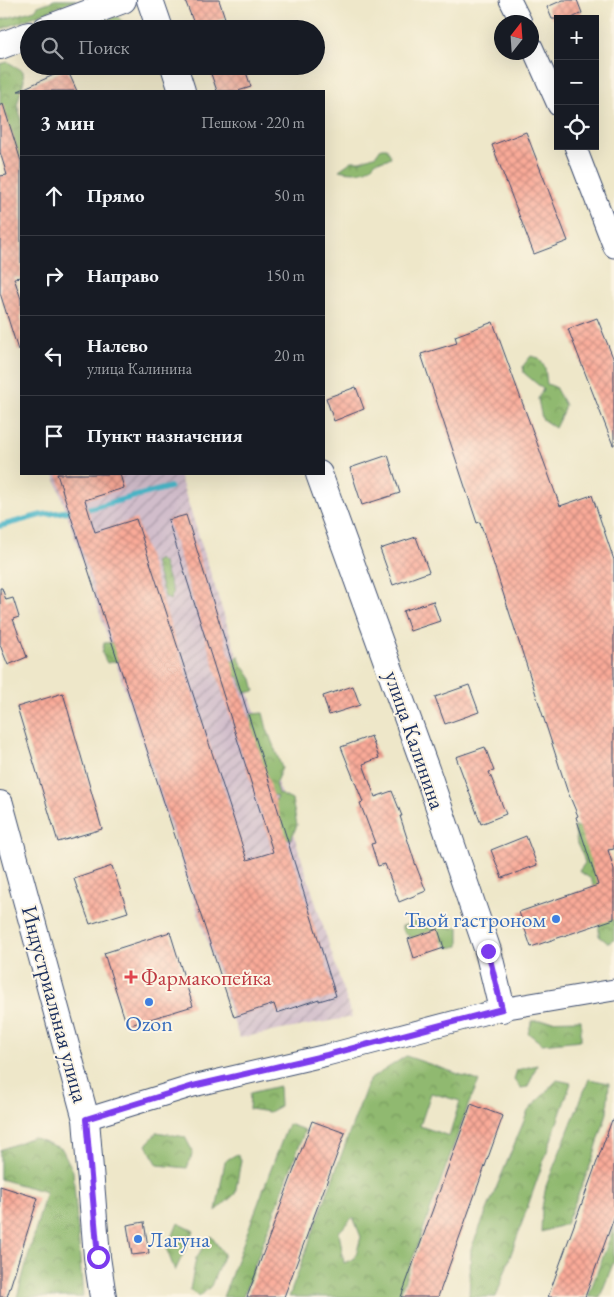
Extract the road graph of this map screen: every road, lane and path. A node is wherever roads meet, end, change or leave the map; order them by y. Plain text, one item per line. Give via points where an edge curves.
1 (123, 0) edge
2 (150, 0) edge
3 (510, 0) edge
4 (517, 15) edge
5 (70, 20) edge
6 (157, 20) edge
7 (20, 38) edge
8 (0, 46) edge
9 (538, 60) edge
10 (177, 75) edge
11 (182, 90) edge
12 (554, 96) edge
13 (577, 150) edge
14 (614, 247) edge
15 (319, 475) edge
16 (0, 804) edge
17 (614, 990) edge
18 (502, 1009) junction
19 (86, 1119) junction
20 (103, 1297) edge

1 - 5 street
2 - 6 street
3 - 4 street
7 - 8 street
9 - 12 street
10 - 11 street
13 - 14 street
15 - 18 street, улица Калинина via 428,775 488,951
16 - 19 street, Индустриальная улица
17 - 18 street
18 - 19 street via 193,1086
19 - 20 street, Индустриальная улица

